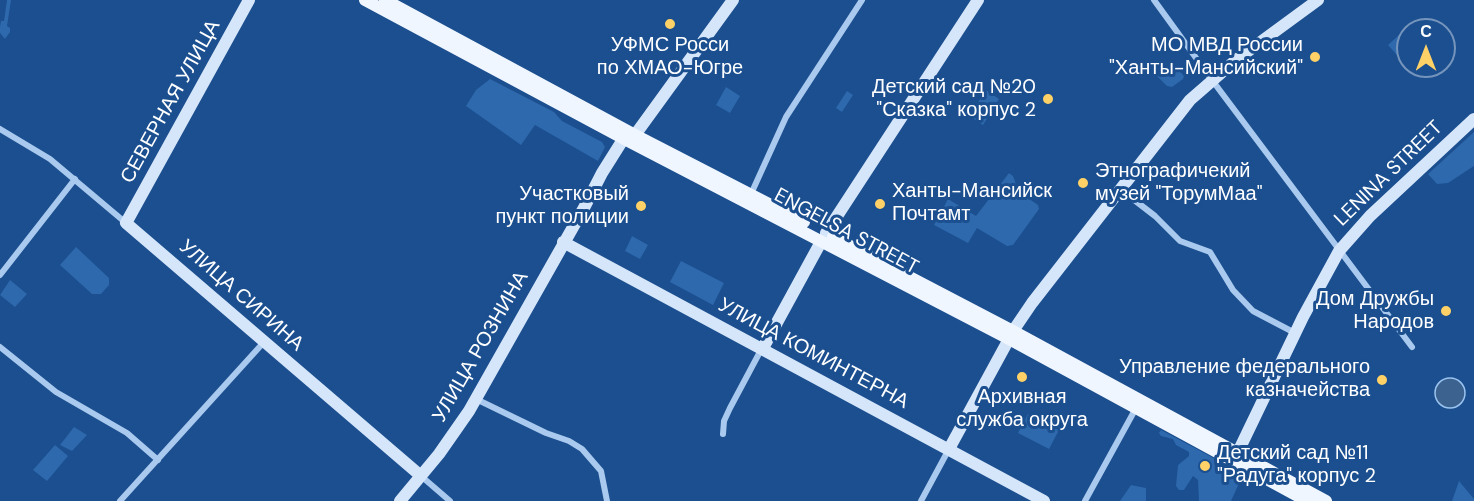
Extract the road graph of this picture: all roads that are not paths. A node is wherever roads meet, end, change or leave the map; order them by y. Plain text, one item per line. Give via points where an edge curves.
1 (249, 0) edge
2 (365, 0) edge
3 (723, 0) edge
4 (733, 0) edge
5 (862, 0) edge
6 (978, 0) edge
7 (1155, 0) edge
8 (1318, 0) edge
9 (388, 4) edge
10 (710, 26) junction
11 (1212, 80) junction
12 (1474, 119) edge
13 (0, 129) edge
14 (629, 137) junction
15 (75, 179) junction
16 (1120, 189) junction
17 (751, 194) junction
18 (126, 223) junction
19 (824, 236) junction
20 (564, 243) junction
21 (1339, 251) junction
22 (0, 275) edge
23 (1295, 334) junction
24 (1011, 335) junction
25 (264, 342) junction
26 (0, 347) edge
27 (1412, 347) dead end
28 (763, 348) junction
29 (476, 399) junction
30 (1136, 408) junction
31 (723, 434) dead end
32 (949, 450) junction
33 (1236, 456) junction
34 (158, 460) junction
35 (421, 476) junction
36 (120, 501) edge
37 (400, 501) edge
38 (450, 501) edge
39 (607, 501) edge
40 (921, 501) edge
41 (1044, 501) edge
42 (1085, 501) edge
43 (1307, 501) edge
44 (1326, 501) edge

1 - 18 street, СЕВЕРНАЯ УЛИЦА
2 - 9 main road, ENGELSA STREET
3 - 10 street, УЛИЦА РОЗНИНА
4 - 10 street, УЛИЦА РОЗНИНА
5 - 17 street via 786,117
6 - 19 street
7 - 11 street
8 - 11 street
9 - 14 main road, ENGELSA STREET
10 - 14 street, УЛИЦА РОЗНИНА
11 - 16 street via 1179,113
11 - 21 street
12 - 21 street, LENINA STREET via 1370,216
13 - 15 street, УЛИЦА СИРИНА
14 - 17 main road, ENGELSA STREET
14 - 19 main road, ENGELSA STREET
14 - 20 street, УЛИЦА РОЗНИНА via 602,173
15 - 18 street, УЛИЦА СИРИНА
15 - 22 street
16 - 23 street via 1180,241 1210,252 1233,290 1253,311
16 - 24 street
17 - 19 main road, ENGELSA STREET
18 - 25 street, УЛИЦА СИРИНА
19 - 24 main road, ENGELSA STREET
19 - 28 street
20 - 28 street, УЛИЦА КОМИНТЕРНА
20 - 29 street, УЛИЦА РОЗНИНА
21 - 23 street, LENINA STREET
21 - 27 street
23 - 33 street, LENINA STREET
24 - 30 main road, ENGELSA STREET
24 - 32 street
24 - 33 main road, ENGELSA STREET
25 - 34 street
25 - 35 street, УЛИЦА СИРИНА
26 - 34 street via 56,392 127,433
28 - 31 street via 730,408
28 - 32 street, УЛИЦА КОМИНТЕРНА
29 - 35 street, УЛИЦА РОЗНИНА
29 - 39 street via 582,449 601,471
30 - 33 main road, ENGELSA STREET
30 - 42 street
32 - 40 street
32 - 41 street, УЛИЦА КОМИНТЕРНА
33 - 43 main road, ENGELSA STREET
33 - 44 main road, ENGELSA STREET
34 - 36 street
35 - 37 street, УЛИЦА РОЗНИНА
35 - 38 street, УЛИЦА СИРИНА

